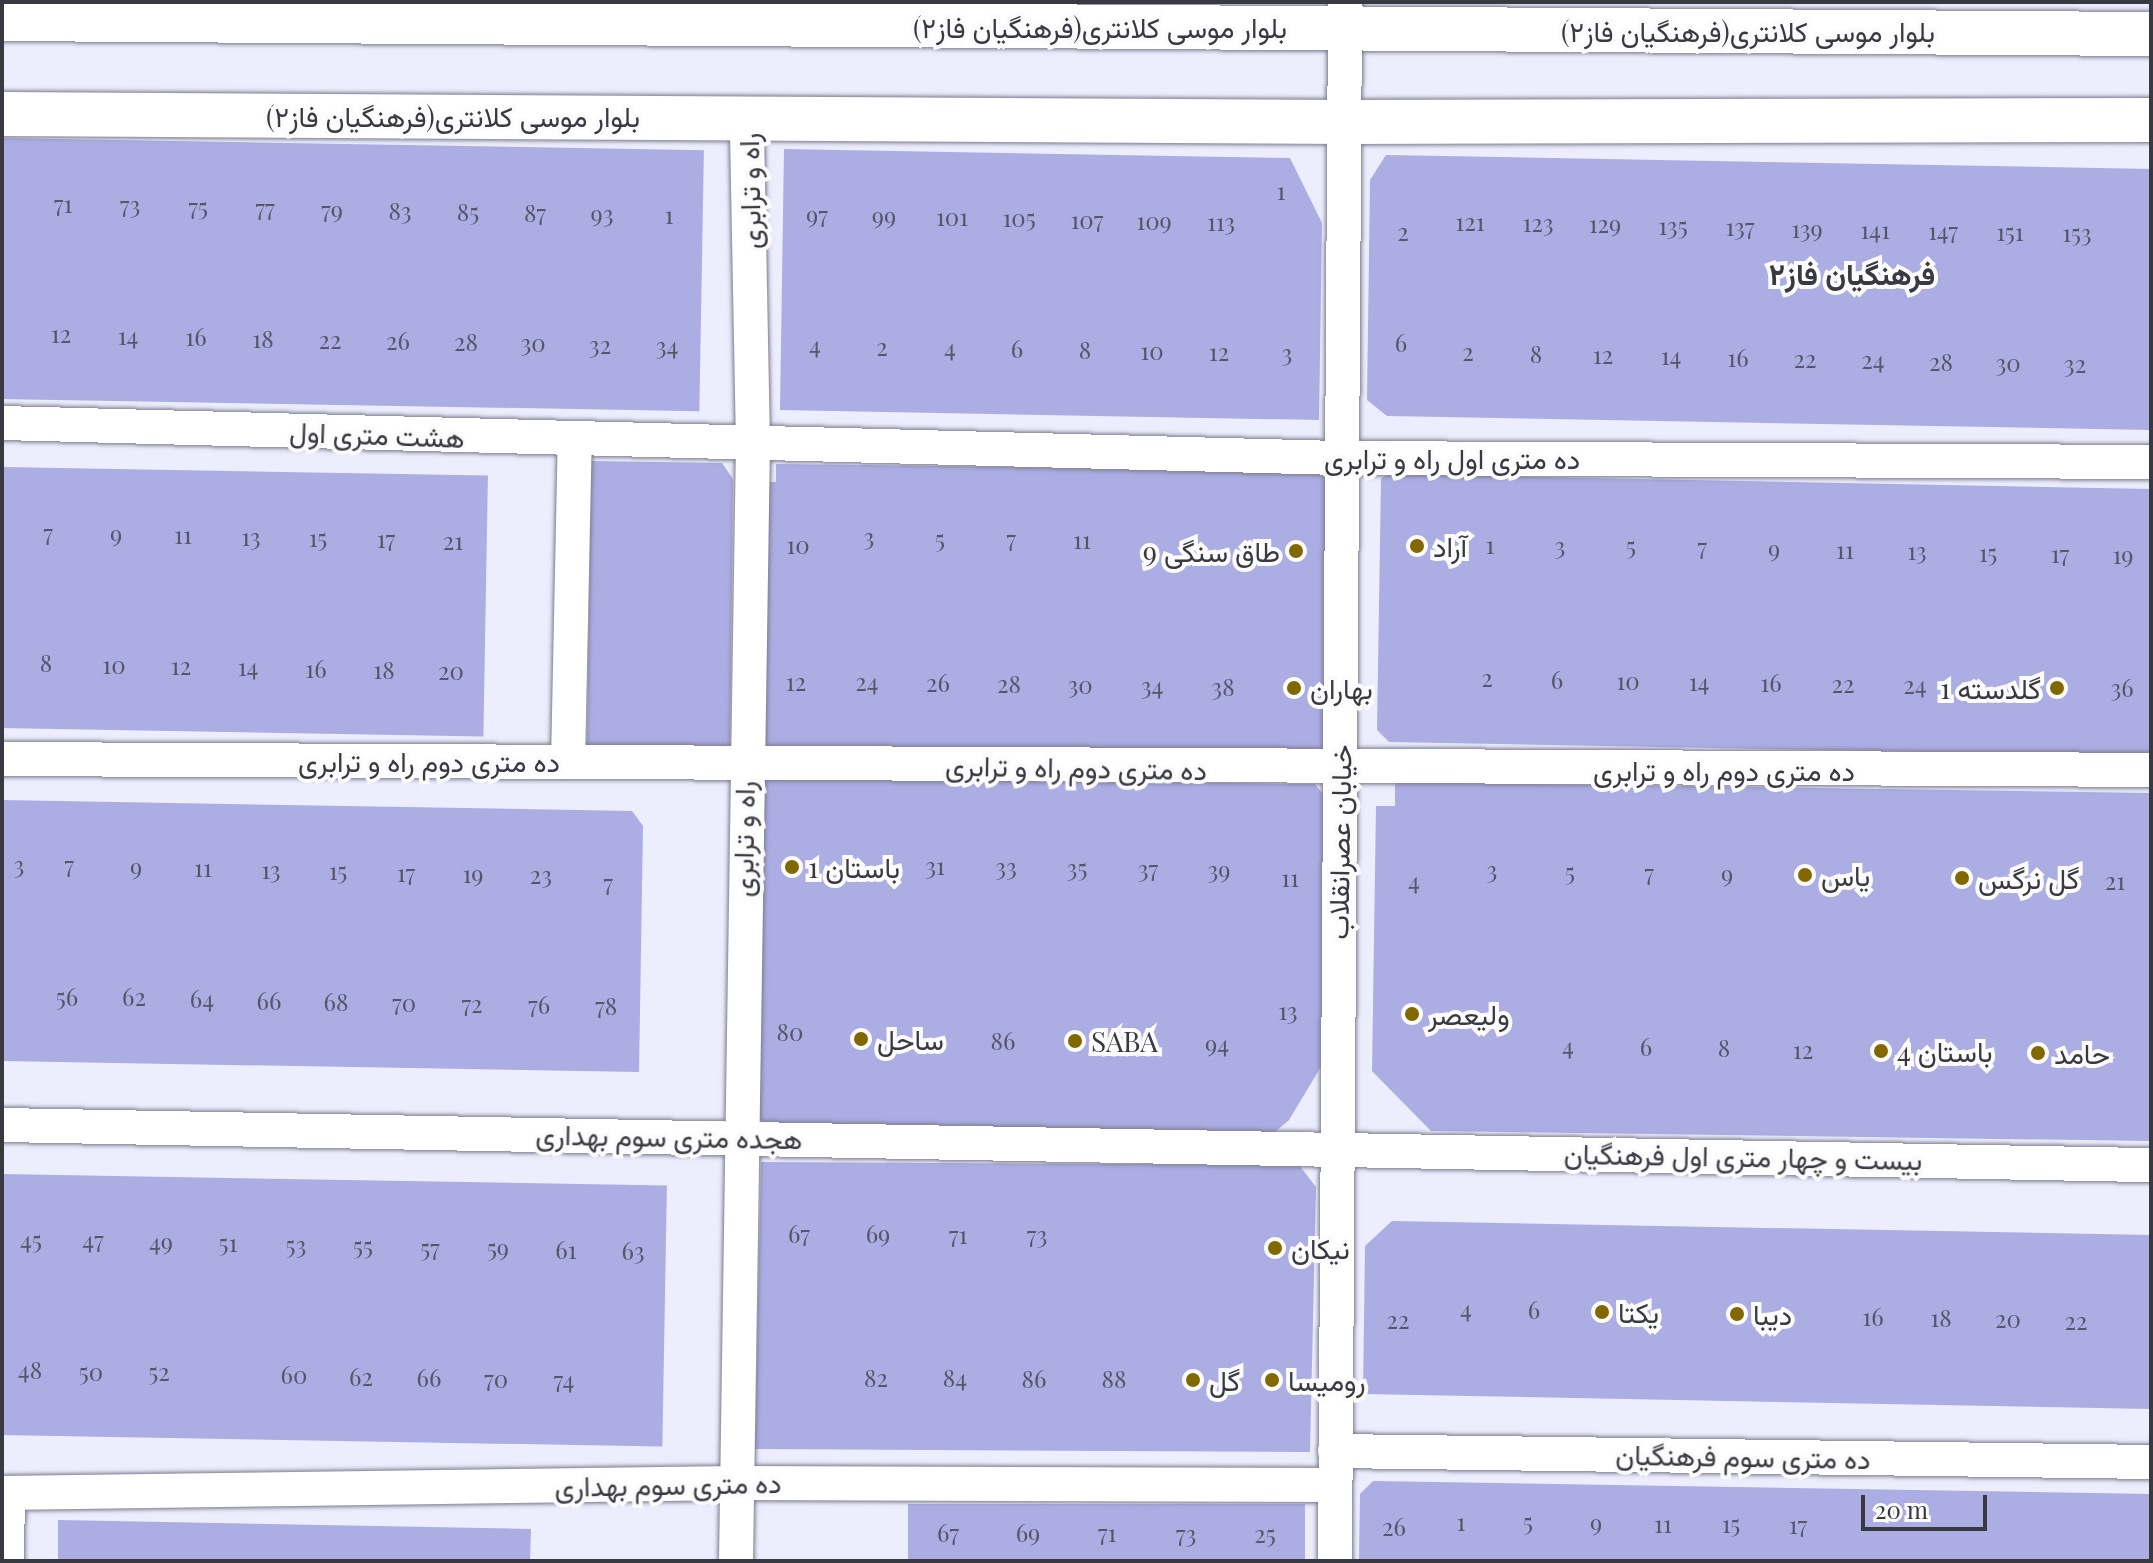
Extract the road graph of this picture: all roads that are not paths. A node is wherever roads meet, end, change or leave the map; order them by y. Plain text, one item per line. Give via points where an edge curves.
1 (92, 11) edge
2 (1346, 15) edge
3 (2, 19) edge
4 (2151, 34) edge
5 (2, 114) edge
6 (747, 117) junction
7 (2151, 120) edge
8 (1347, 122) junction
9 (2, 423) edge
10 (575, 439) junction
11 (753, 444) junction
12 (1343, 458) junction
13 (2151, 462) edge
14 (2, 759) edge
15 (568, 762) junction
16 (745, 763) junction
17 (1340, 769) junction
18 (2151, 770) edge
19 (2, 1125) edge
20 (738, 1137) junction
21 (1336, 1147) junction
22 (2151, 1165) edge
23 (1335, 1451) junction
24 (2151, 1462) edge
25 (736, 1483) junction
26 (1335, 1485) junction
27 (5, 1493) edge
28 (7, 1561) edge
29 (736, 1561) edge
30 (1335, 1561) edge

1 - 2 main road, بلوار موسی کلانتری(فرهنگیان فاز۲)
1 - 3 main road, بلوار موسی کلانتری(فرهنگیان فاز۲)
2 - 4 main road, بلوار موسی کلانتری(فرهنگیان فاز۲)
2 - 8 street, خیابان عصرانقلاب
5 - 6 main road, بلوار موسی کلانتری(فرهنگیان فاز۲)
6 - 8 main road, بلوار موسی کلانتری(فرهنگیان فاز۲)
6 - 11 street, راه و ترابری
7 - 8 main road, بلوار موسی کلانتری(فرهنگیان فاز۲)
8 - 12 street, خیابان عصرانقلاب
9 - 10 street, هشت متری اول
10 - 11 street, هشت متری اول
10 - 15 street
11 - 12 street, ده متری اول راه و ترابری
11 - 16 street, راه و ترابری
12 - 13 street, ده متری اول راه و ترابری
12 - 17 street, خیابان عصرانقلاب
14 - 15 street, ده متری دوم راه و ترابری
15 - 16 street, ده متری دوم راه و ترابری
16 - 17 street, ده متری دوم راه و ترابری
16 - 20 street, راه و ترابری
17 - 18 street, ده متری دوم راه و ترابری
17 - 21 street, خیابان عصرانقلاب
19 - 20 street, هجده متری سوم بهداری
20 - 21 street, هجده متری سوم بهداری
20 - 25 street, راه و ترابری
21 - 22 street, بیست و چهار متری اول فرهنگیان
21 - 23 street, خیابان عصرانقلاب
23 - 24 street, ده متری سوم فرهنگیان
23 - 26 street, خیابان عصرانقلاب
25 - 26 street, ده متری سوم بهداری
25 - 27 street, ده متری سوم بهداری
25 - 29 street, راه و ترابری
26 - 30 street, خیابان عصرانقلاب
27 - 28 street

